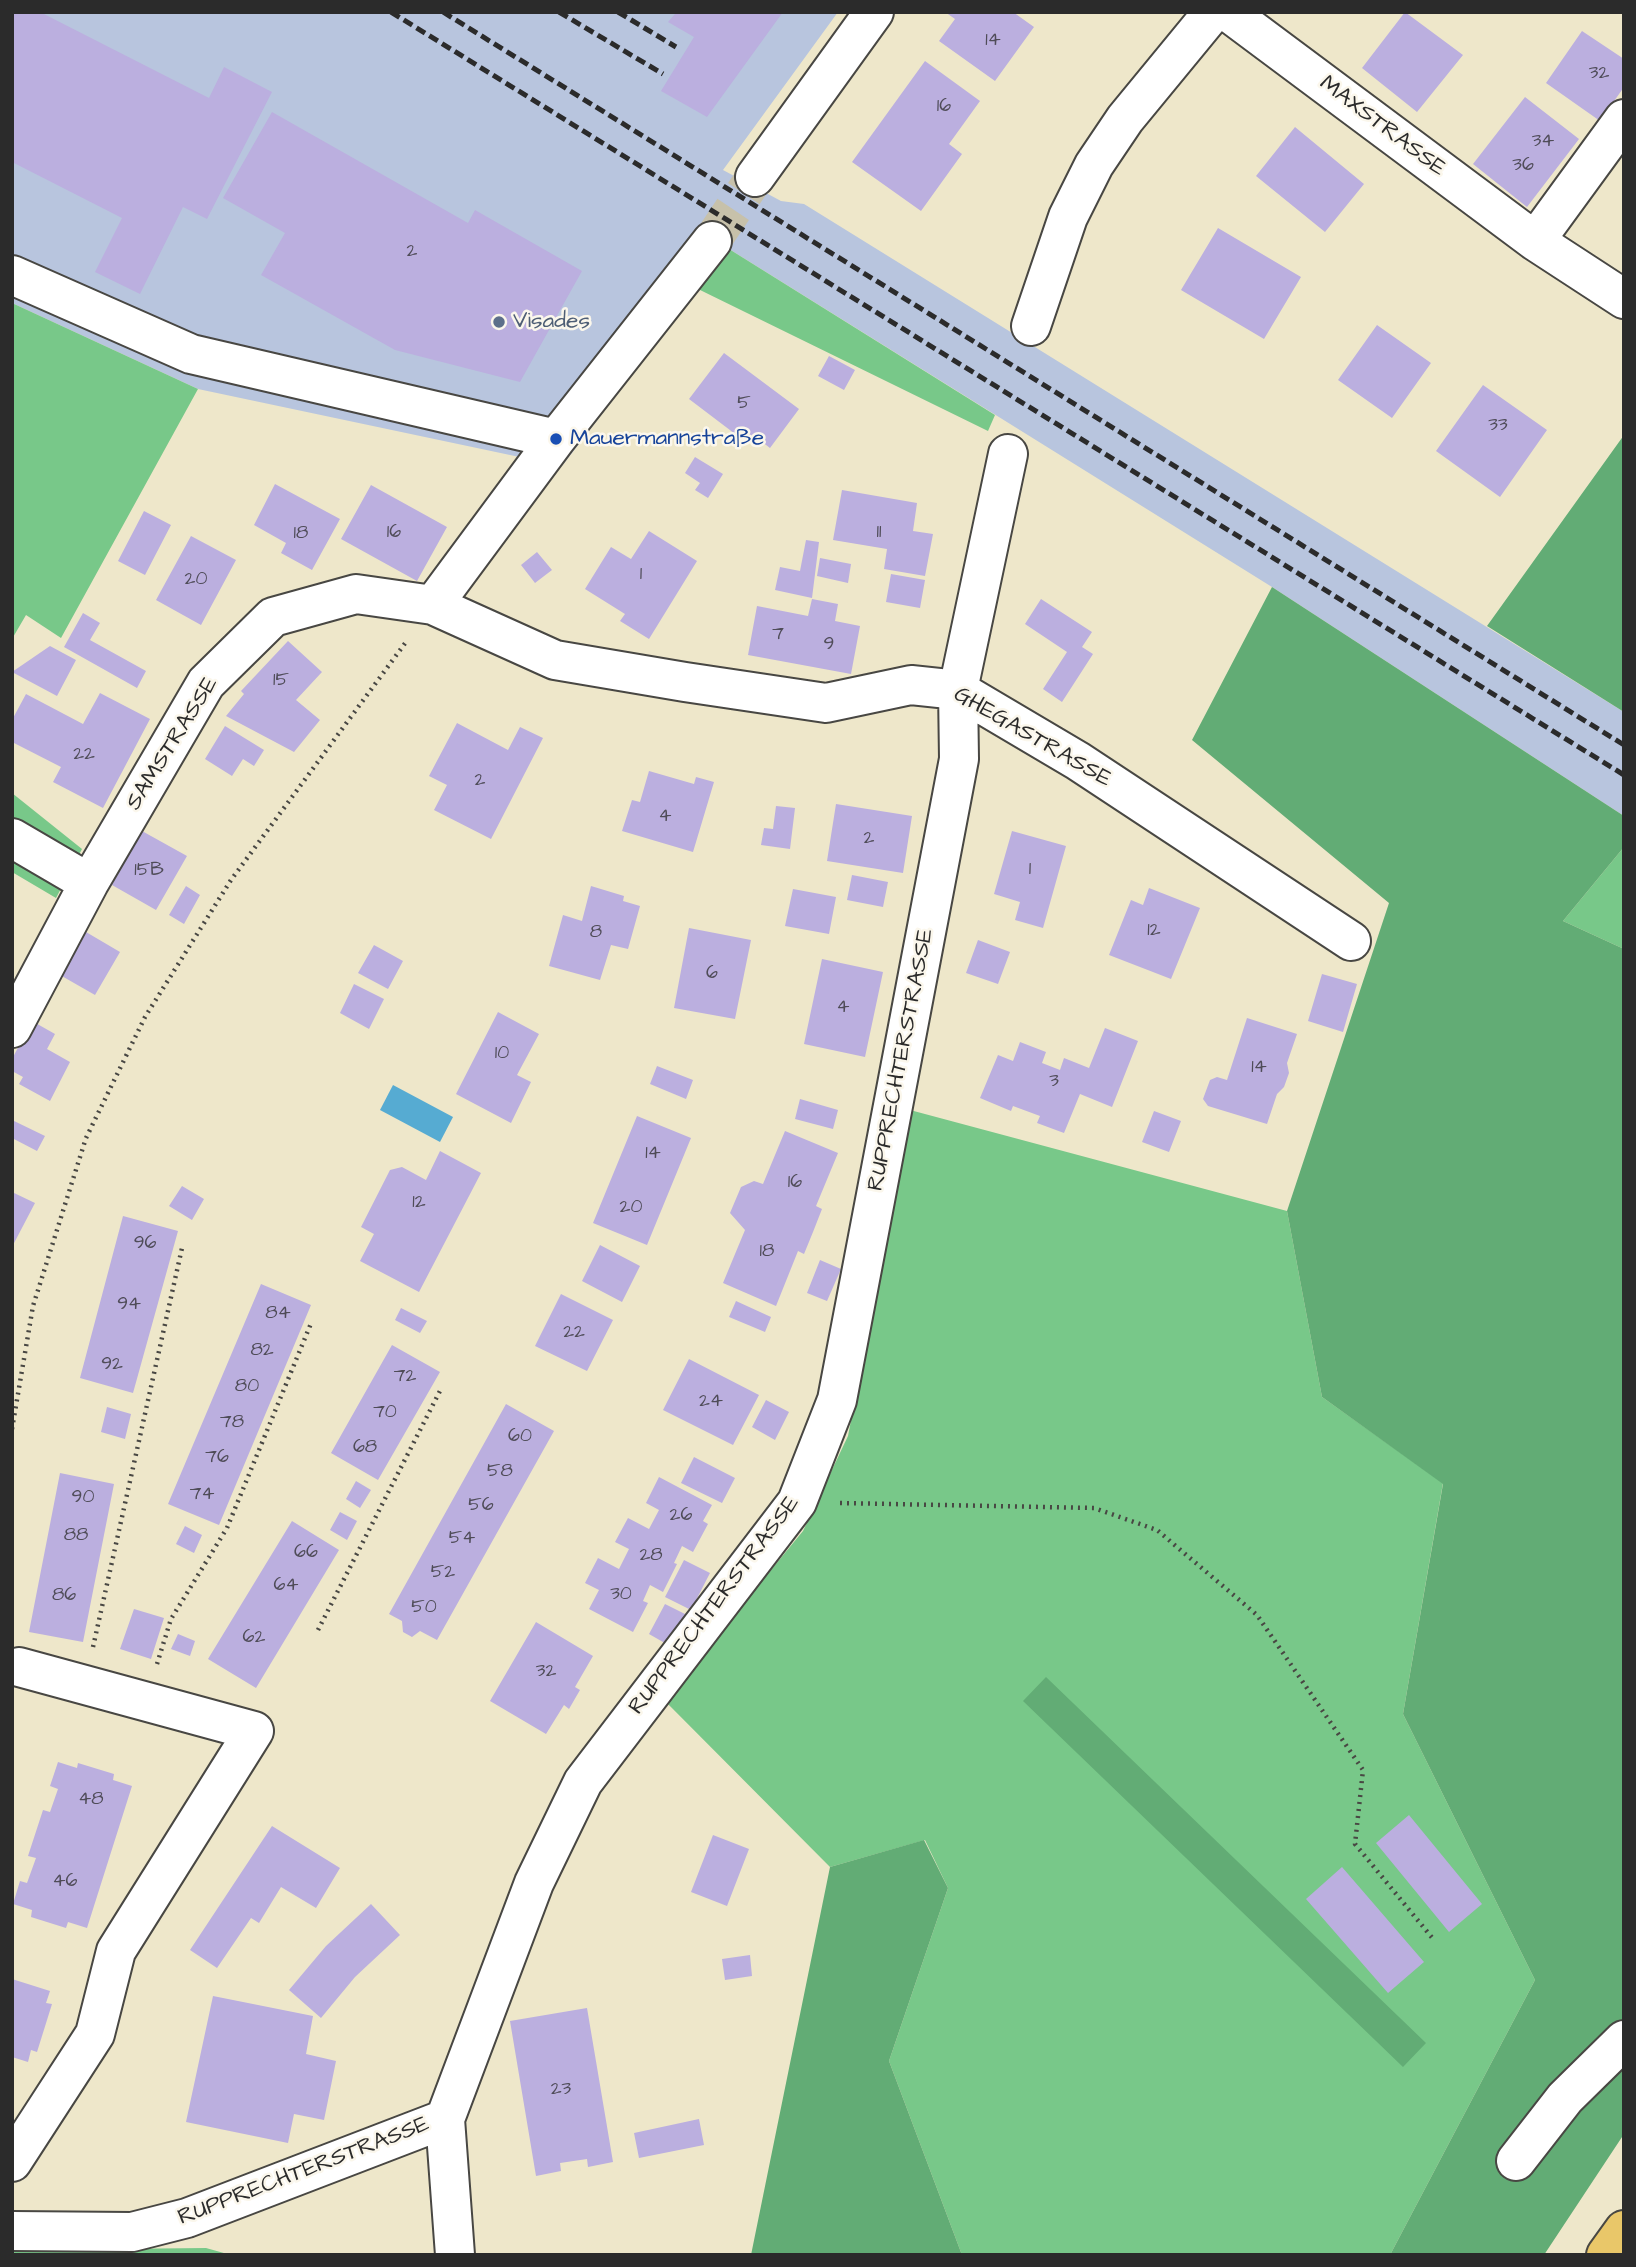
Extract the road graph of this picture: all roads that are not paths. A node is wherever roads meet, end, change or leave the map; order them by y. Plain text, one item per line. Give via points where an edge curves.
1 (874, 12) edge
2 (1213, 12) edge
3 (1228, 12) edge
4 (1624, 119) edge
5 (755, 177) tunnel mouth
6 (712, 241) tunnel mouth
7 (1535, 241) junction
8 (12, 275) edge
9 (1624, 299) edge
10 (1031, 327) dead end
11 (556, 439) junction
12 (1008, 454) dead end
13 (433, 604) junction
14 (958, 690) junction
15 (12, 838) edge
16 (89, 883) junction
17 (1352, 941) dead end
18 (12, 1028) edge
19 (19, 1667) dead end
20 (1624, 2040) edge
21 (445, 2119) junction
22 (1516, 2161) dead end
23 (12, 2162) edge
24 (1624, 2230) edge
25 (12, 2231) edge
26 (455, 2255) edge
27 (1606, 2255) edge

1 - 5 street
2 - 10 street via 1125,119 1094,165 1068,217
3 - 7 street, MAXSTRASSE
4 - 7 street
6 - 11 street
7 - 9 street, MAXSTRASSE
8 - 11 street via 191,354
11 - 13 street
12 - 14 street, RUPPRECHTERSTRASSE
13 - 14 street, GHEGASTRASSE via 555,660 646,675 826,703 911,685
13 - 16 street, SAMSTRASSE via 356,594 273,617 205,683
14 - 17 street, GHEGASTRASSE via 1078,761
14 - 21 street, RUPPRECHTERSTRASSE via 959,759 836,1400 797,1502 583,1782 534,1883
15 - 16 street
16 - 18 street, SAMSTRASSE
19 - 23 street via 254,1731 116,1951 94,2034
20 - 22 street via 1565,2098
21 - 25 street, RUPPRECHTERSTRASSE via 187,2218 132,2232
21 - 26 street
24 - 27 highway

